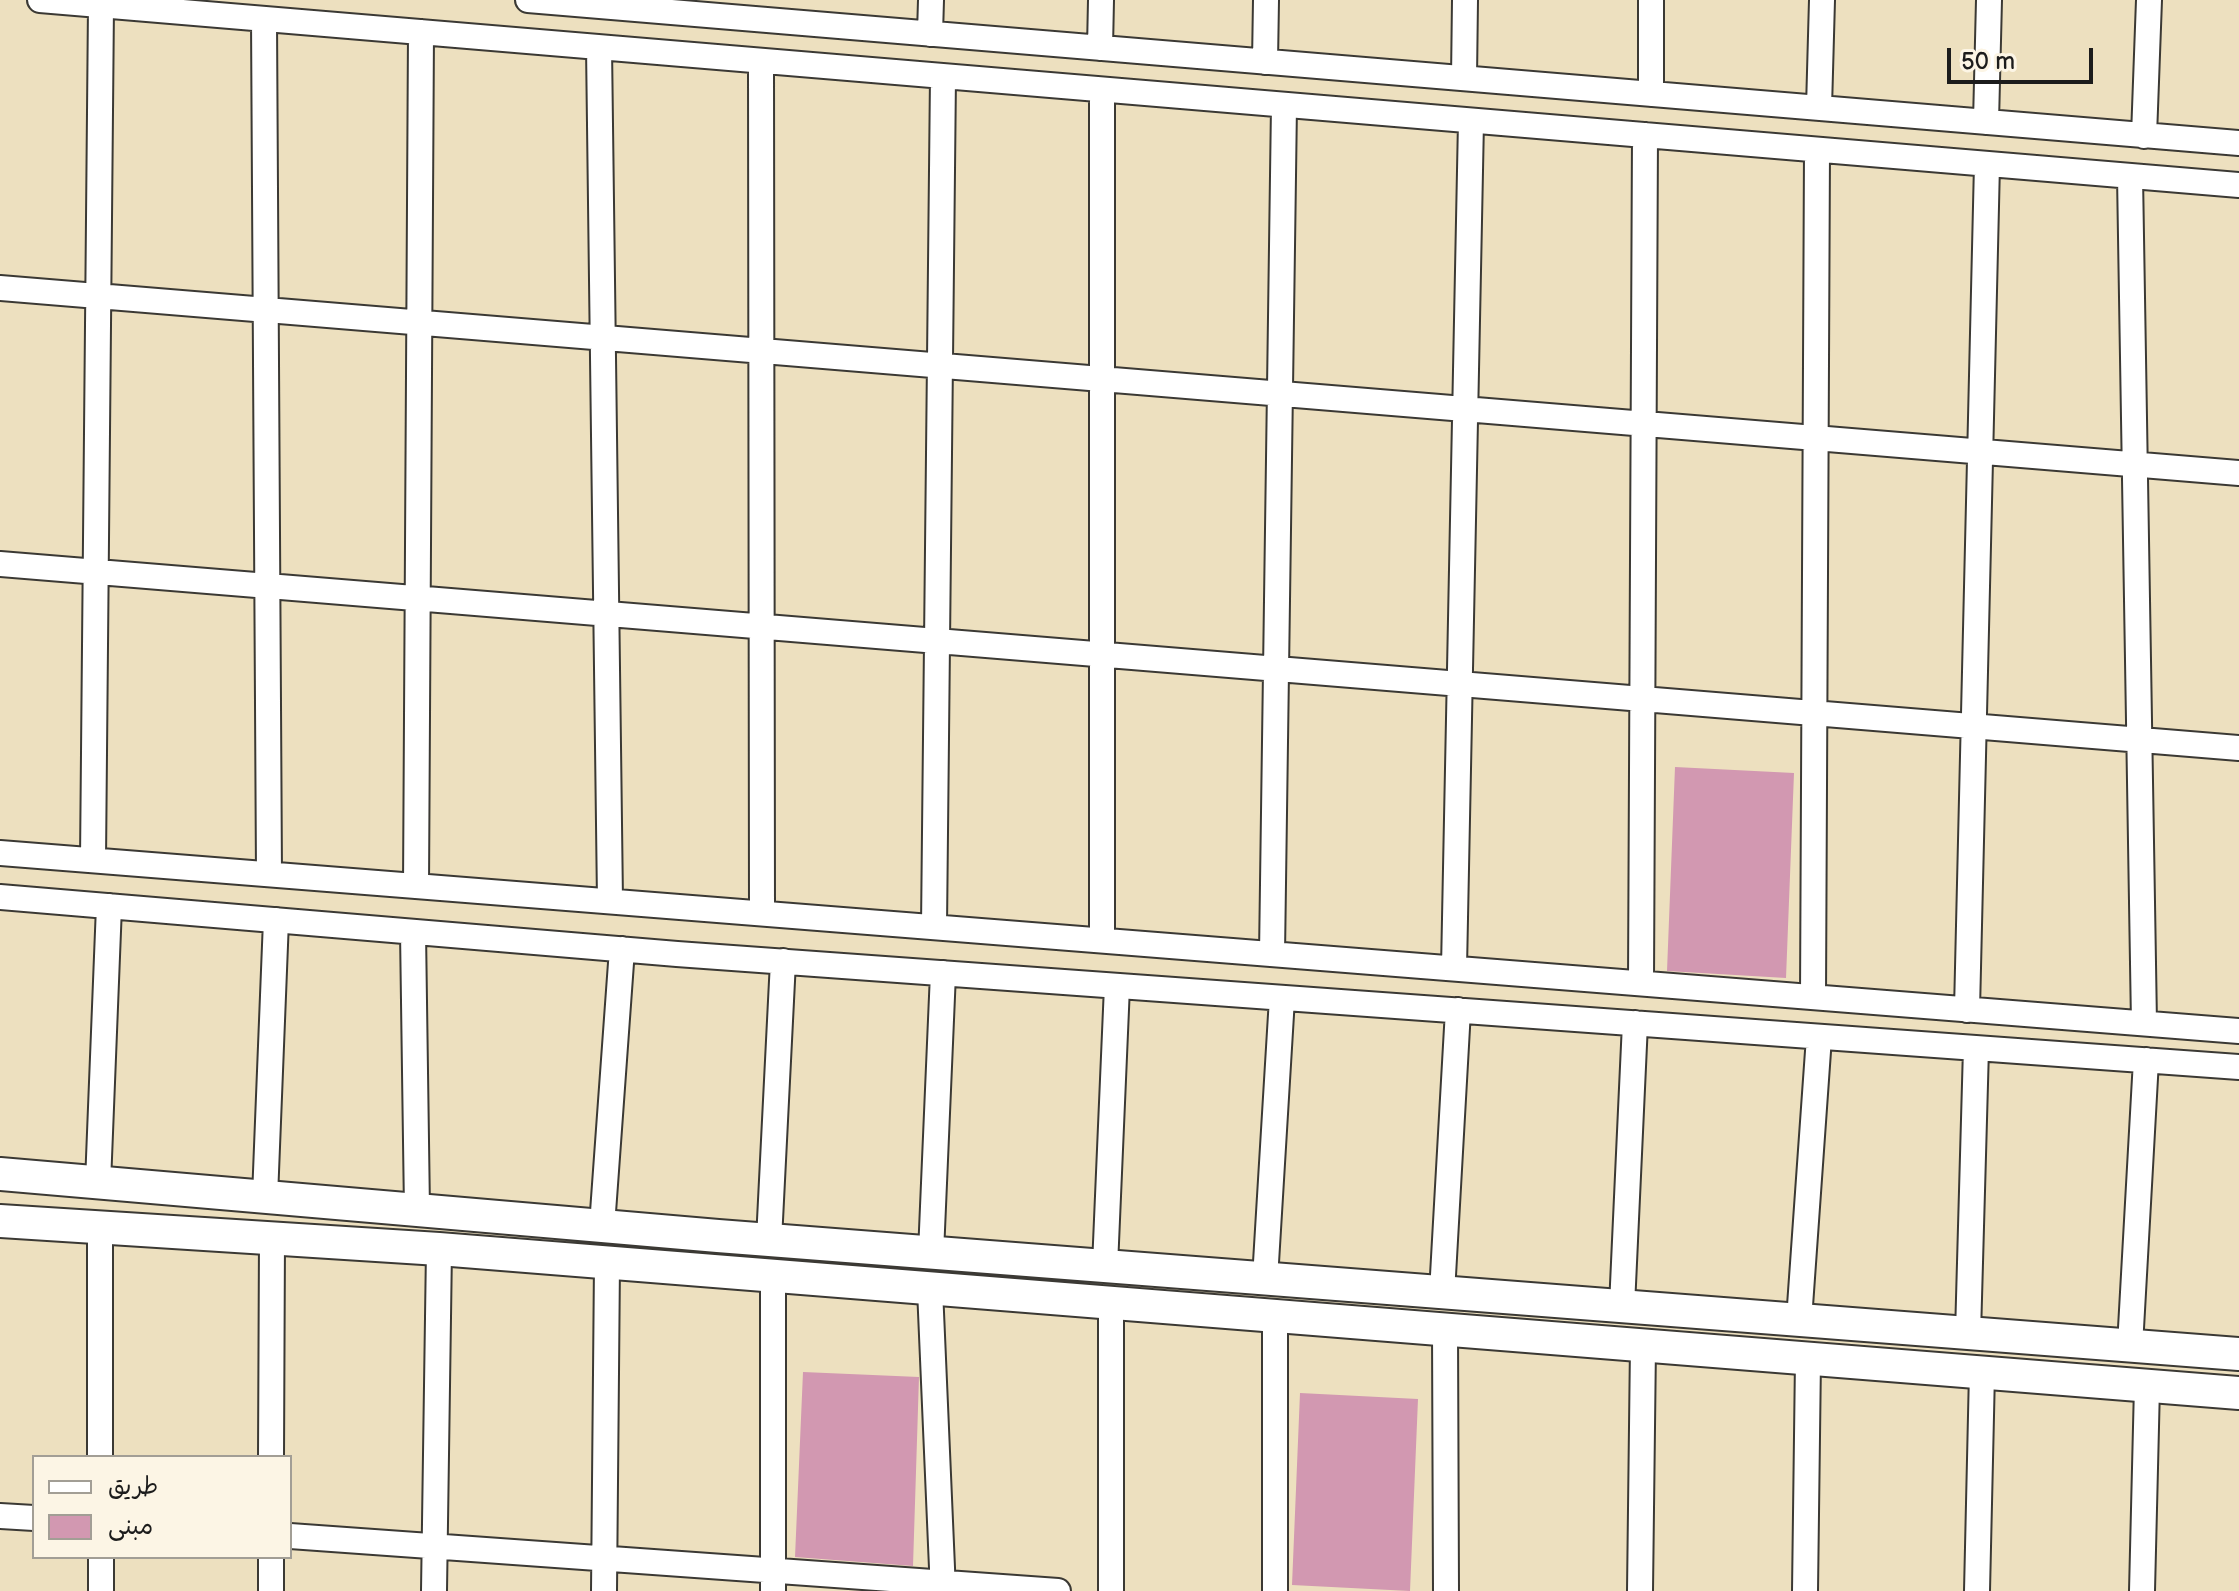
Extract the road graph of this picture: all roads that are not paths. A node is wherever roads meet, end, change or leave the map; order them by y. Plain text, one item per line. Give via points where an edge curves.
1 (40, 0) edge
2 (528, 0) edge
3 (931, 0) edge
4 (1101, 0) edge
5 (1266, 0) edge
6 (1465, 0) edge
7 (1651, 0) edge
8 (1822, 0) edge
9 (1989, 0) edge
10 (2149, 0) edge
11 (597, 3) edge
12 (101, 5) junction
13 (771, 10) edge
14 (264, 19) junction
15 (421, 32) junction
16 (930, 34) junction
17 (599, 47) junction
18 (1100, 48) junction
19 (761, 61) junction
20 (1265, 62) junction
21 (943, 76) junction
22 (1464, 78) junction
23 (1102, 90) junction
24 (1651, 94) junction
25 (1284, 105) junction
26 (1819, 108) junction
27 (1471, 121) junction
28 (1986, 122) junction
29 (1645, 135) junction
30 (2144, 136) junction
31 (2239, 143) edge
32 (1817, 150) junction
33 (1987, 164) junction
34 (2130, 176) junction
35 (2239, 185) edge
36 (0, 288) edge
37 (98, 296) junction
38 (265, 309) junction
39 (419, 322) junction
40 (603, 338) junction
41 (761, 351) junction
42 (940, 365) junction
43 (1101, 379) junction
44 (1280, 393) junction
45 (1465, 409) junction
46 (1644, 424) junction
47 (1816, 438) junction
48 (1980, 451) junction
49 (2134, 464) junction
50 (2239, 473) edge
51 (0, 564) edge
52 (96, 572) junction
53 (267, 586) junction
54 (418, 599) junction
55 (607, 614) junction
56 (762, 627) junction
57 (937, 641) junction
58 (1101, 655) junction
59 (1276, 669) junction
60 (1459, 684) junction
61 (1642, 699) junction
62 (1814, 713) junction
63 (1973, 726) junction
64 (2139, 740) junction
65 (2239, 748) edge
66 (0, 853) edge
67 (93, 860) junction
68 (269, 874) junction
69 (416, 886) junction
70 (0, 897) edge
71 (610, 901) junction
72 (109, 906) junction
73 (762, 913) junction
74 (276, 920) junction
75 (934, 927) junction
76 (413, 932) junction
77 (1102, 940) junction
78 (622, 949) junction
79 (1272, 954) junction
80 (783, 961) junction
81 (1454, 968) junction
82 (943, 973) junction
83 (1641, 983) junction
84 (1117, 986) junction
85 (1813, 997) junction
86 (1282, 998) junction
87 (1458, 1010) junction
88 (1967, 1010) junction
89 (1635, 1023) junction
90 (2144, 1023) junction
91 (2239, 1031) edge
92 (1819, 1037) junction
93 (1976, 1048) junction
94 (2146, 1060) junction
95 (2239, 1067) edge
96 (0, 1174) edge
97 (98, 1183) junction
98 (265, 1197) junction
99 (417, 1210) junction
100 (0, 1221) edge
101 (602, 1226) junction
102 (100, 1227) junction
103 (272, 1238) junction
104 (769, 1240) junction
105 (439, 1249) junction
106 (931, 1253) junction
107 (607, 1263) junction
108 (1105, 1266) junction
109 (773, 1276) junction
110 (1265, 1279) junction
111 (930, 1289) junction
112 (1442, 1293) junction
113 (1111, 1303) junction
114 (1622, 1306) junction
115 (1275, 1316) junction
116 (1799, 1320) junction
117 (1445, 1330) junction
118 (1968, 1334) junction
119 (1643, 1345) junction
120 (2130, 1346) junction
121 (2239, 1354) edge
122 (1808, 1359) junction
123 (1982, 1372) junction
124 (2147, 1386) junction
125 (2239, 1393) edge
126 (100, 1455) edge
127 (271, 1455) edge
128 (0, 1516) edge
129 (32, 1518) edge
130 (292, 1536) edge
131 (435, 1547) junction
132 (101, 1559) edge
133 (271, 1559) edge
134 (604, 1559) junction
135 (773, 1581) edge
136 (943, 1587) edge
137 (101, 1591) edge
138 (271, 1591) edge
139 (434, 1591) edge
140 (604, 1591) edge
141 (1058, 1591) edge
142 (1111, 1591) edge
143 (1275, 1591) edge
144 (1446, 1591) edge
145 (1640, 1591) edge
146 (1805, 1591) edge
147 (1977, 1591) edge
148 (2142, 1591) edge

1 - 12 street
2 - 11 street
3 - 16 street
4 - 18 street
5 - 20 street
6 - 22 street
7 - 24 street
8 - 26 street
9 - 28 street
10 - 30 street
11 - 13 street
12 - 14 street
12 - 37 street
13 - 16 street
14 - 15 street
14 - 38 street
15 - 17 street
15 - 39 street
16 - 18 street
17 - 19 street
17 - 40 street
18 - 20 street
19 - 21 street
19 - 41 street
20 - 22 street
21 - 23 street
21 - 42 street
22 - 24 street
23 - 25 street
23 - 43 street
24 - 26 street
25 - 27 street
25 - 44 street
26 - 28 street
27 - 29 street
27 - 45 street
28 - 30 street
29 - 32 street
29 - 46 street
30 - 31 street
32 - 33 street
32 - 47 street
33 - 34 street
33 - 48 street
34 - 35 street
34 - 49 street
36 - 37 street
37 - 38 street
37 - 52 street
38 - 39 street
38 - 53 street
39 - 40 street
39 - 54 street
40 - 41 street
40 - 55 street
41 - 42 street
41 - 56 street
42 - 43 street
42 - 57 street
43 - 44 street
43 - 58 street
44 - 45 street
44 - 59 street
45 - 46 street
45 - 60 street
46 - 47 street
46 - 61 street
47 - 48 street
47 - 62 street
48 - 49 street
48 - 63 street
49 - 50 street
49 - 64 street
51 - 52 street
52 - 53 street
52 - 67 street
53 - 54 street
53 - 68 street
54 - 55 street
54 - 69 street
55 - 56 street
55 - 71 street
56 - 57 street
56 - 73 street
57 - 58 street
57 - 75 street
58 - 59 street
58 - 77 street
59 - 60 street
59 - 79 street
60 - 61 street
60 - 81 street
61 - 62 street
61 - 83 street
62 - 63 street
62 - 85 street
63 - 64 street
63 - 88 street
64 - 65 street
64 - 90 street
66 - 67 street
67 - 68 street
68 - 69 street
69 - 71 street
70 - 72 street
71 - 73 street
72 - 74 street
72 - 97 street
73 - 75 street
74 - 76 street
74 - 98 street
75 - 77 street
76 - 78 street
76 - 99 street
77 - 79 street
78 - 80 street
78 - 101 street
79 - 81 street
80 - 82 street
80 - 104 street
81 - 83 street
82 - 84 street
82 - 106 street
83 - 85 street
84 - 86 street
84 - 108 street
85 - 88 street
86 - 87 street
86 - 110 street
87 - 89 street
87 - 112 street
88 - 90 street
89 - 92 street
89 - 114 street
90 - 91 street
92 - 93 street
92 - 116 street
93 - 94 street
93 - 118 street
94 - 95 street
94 - 120 street
96 - 97 main road
97 - 98 main road
98 - 99 main road
99 - 101 main road
100 - 102 main road
101 - 104 main road
102 - 103 main road
102 - 126 street
103 - 105 main road
103 - 127 street
104 - 106 main road
105 - 107 main road
105 - 131 street
106 - 108 main road
107 - 109 main road
107 - 134 street
108 - 110 main road
109 - 111 main road
109 - 135 street
110 - 112 main road
111 - 113 main road
111 - 136 street
112 - 114 main road
113 - 115 main road
113 - 142 street
114 - 116 main road
115 - 117 main road
115 - 143 street
116 - 118 main road
117 - 119 main road
117 - 144 street
118 - 120 main road
119 - 122 main road
119 - 145 street
120 - 121 main road
122 - 123 main road
122 - 146 street
123 - 124 main road
123 - 147 street
124 - 125 main road
124 - 148 street
128 - 129 street
130 - 131 street
131 - 134 street
131 - 139 street
132 - 137 street
133 - 138 street
134 - 135 street
134 - 140 street
135 - 136 street
136 - 141 street

